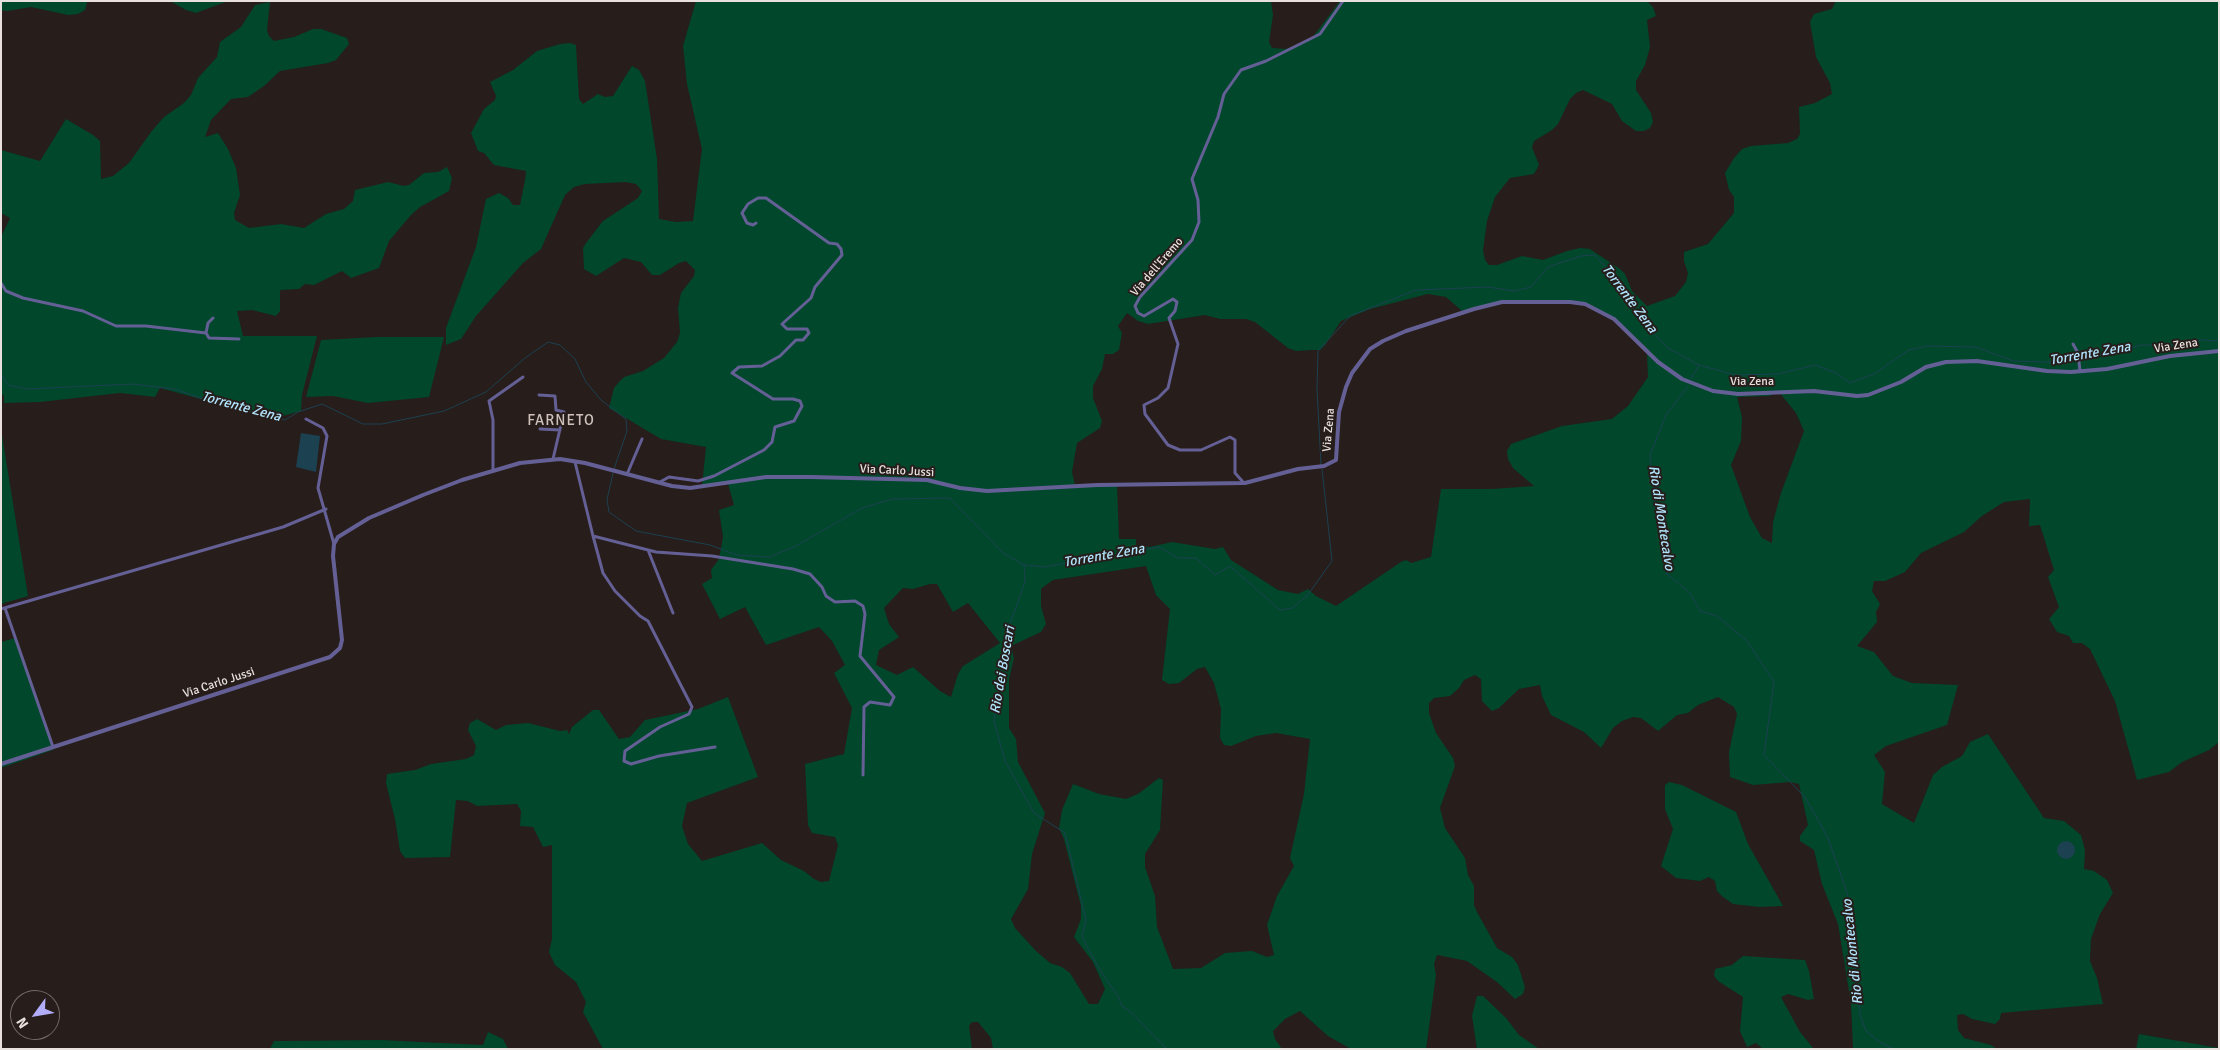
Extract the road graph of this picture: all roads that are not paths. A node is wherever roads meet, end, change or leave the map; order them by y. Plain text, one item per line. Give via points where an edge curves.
1 (1342, 1) edge
2 (756, 223) dead end
3 (1, 283) edge
4 (213, 318) dead end
5 (206, 333) junction
6 (239, 339) dead end
7 (2073, 344) dead end
8 (2219, 351) edge
9 (2080, 371) junction
10 (523, 376) dead end
11 (539, 395) dead end
12 (306, 419) dead end
13 (540, 429) dead end
14 (560, 430) junction
15 (642, 439) dead end
16 (553, 459) junction
17 (575, 462) junction
18 (1310, 468) joint
19 (493, 470) junction
20 (628, 472) dead end
21 (659, 483) junction
22 (1245, 483) junction
23 (326, 509) junction
24 (593, 536) junction
25 (334, 544) junction
26 (648, 550) junction
27 (3, 608) edge
28 (673, 613) dead end
29 (715, 747) dead end
30 (53, 748) junction
31 (1, 764) edge
32 (863, 775) dead end

1 - 22 street, Via dell'Eremo via 1320,34 1266,62 1241,70 1224,94 1192,179 1198,200 1199,222 1192,240 1135,306 1144,316 1173,299 1177,302 1169,318 1178,344 1168,388 1144,405 1144,414 1168,445 1180,450 1201,450 1230,437 1235,440 1235,473
2 - 21 street via 748,223 742,213 748,204 758,198 766,198 841,249 842,255 815,287 811,298 782,324 787,330 807,329 809,333 803,340 796,340 780,356 762,366 739,367 732,373 772,399 793,399 800,401 802,406 794,421 776,427 772,442 764,450 714,476 698,481 669,477
3 - 5 street via 6,292 83,311 116,326
4 - 5 street
5 - 6 street via 209,338
7 - 9 street via 2078,353
8 - 9 street, Via Zena
9 - 18 street, Via Zena via 2046,371 1976,361 1946,362 1926,367 1901,382 1868,395 1814,391 1738,394 1713,391 1682,379 1658,362 1614,320 1585,304 1502,302 1414,328 1370,349 1352,374 1338,412 1336,460
10 - 19 street via 489,402 493,420
11 - 14 street via 555,396 556,410 564,412
12 - 23 street, Via Carlo Jussi via 323,428 327,436 318,488
13 - 14 street
14 - 16 street
15 - 20 street
16 - 17 street, Via Carlo Jussi
16 - 19 street, Via Carlo Jussi
17 - 21 street, Via Carlo Jussi
17 - 24 street
18 - 22 street, Via Carlo Jussi
19 - 25 street, Via Carlo Jussi via 369,518 346,531
21 - 22 street, Via Carlo Jussi via 690,488 766,477 811,476 927,480 987,491 1097,485
23 - 25 street, Via Carlo Jussi
23 - 27 street via 283,527
24 - 26 street
24 - 29 street via 603,573 615,591 648,621 692,707 689,714 660,727 625,751 624,761 631,764
25 - 30 street, Via Carlo Jussi via 342,640 335,654
26 - 28 street
26 - 32 street via 793,569 810,574 826,596 835,602 855,601 863,606 860,656 894,697 890,705 870,702 864,707
27 - 30 street
30 - 31 street, Via Carlo Jussi

